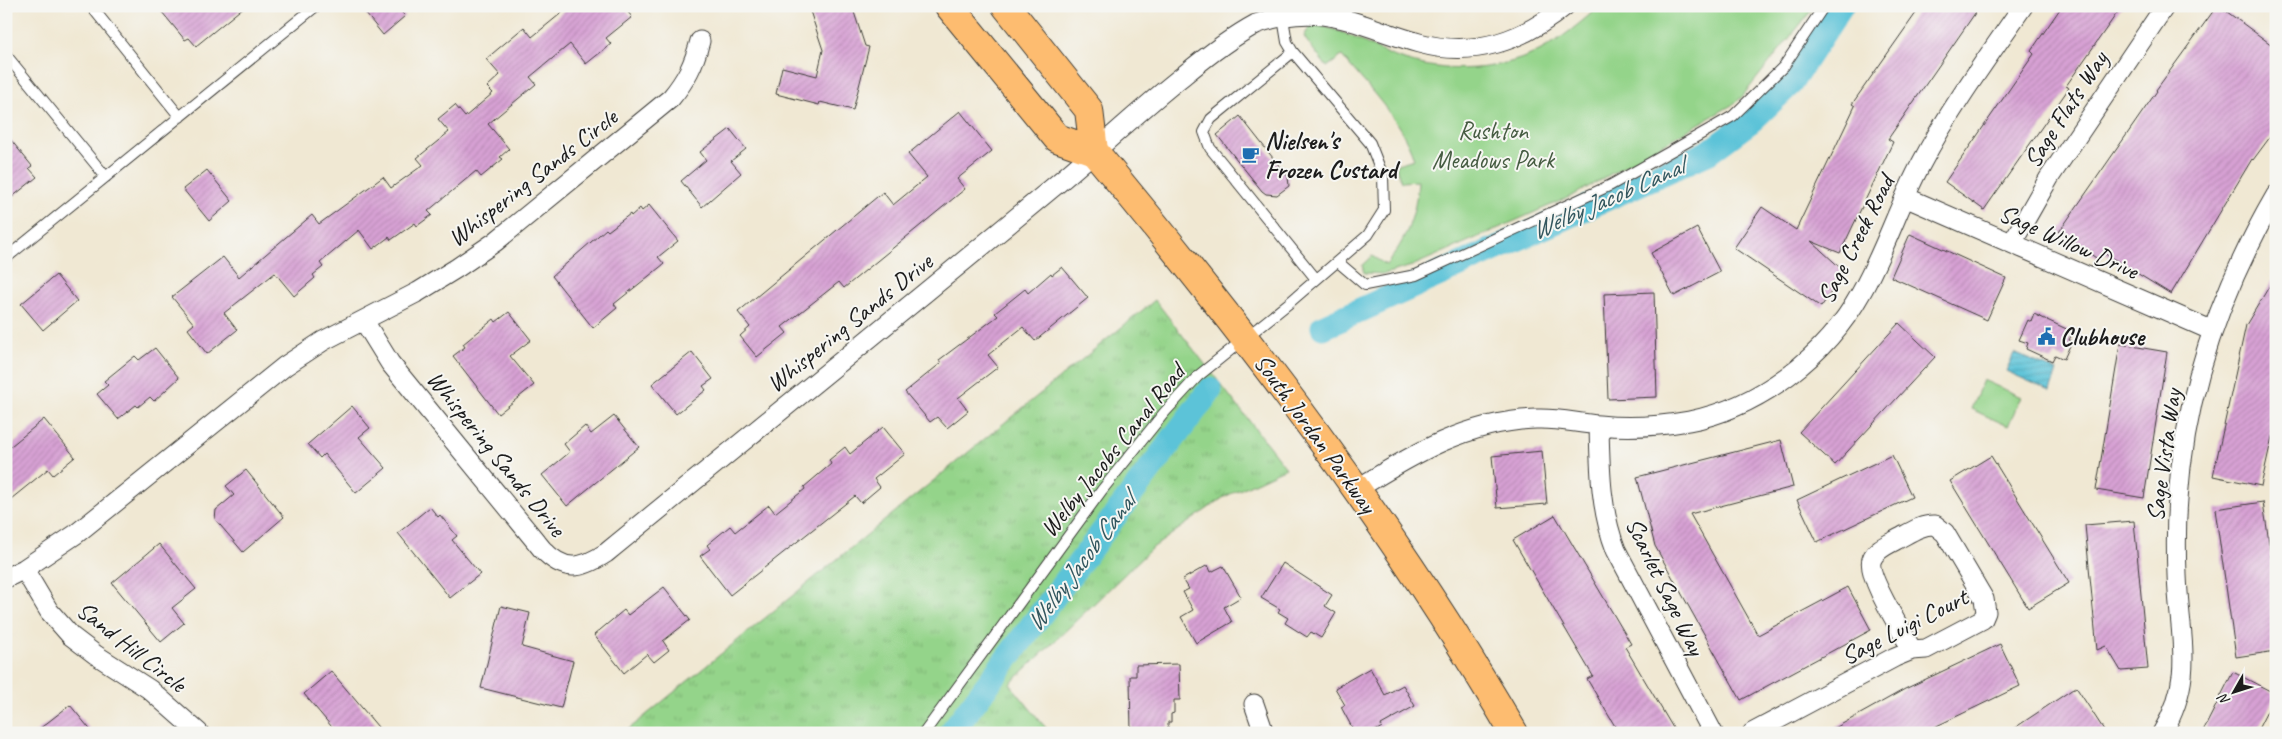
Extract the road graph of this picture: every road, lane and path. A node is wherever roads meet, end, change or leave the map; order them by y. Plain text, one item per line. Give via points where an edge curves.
1 (91, 6) edge
2 (316, 6) edge
3 (949, 6) edge
4 (1006, 6) edge
5 (1565, 6) edge
6 (1824, 6) edge
7 (2023, 6) edge
8 (2164, 6) edge
9 (1281, 10) edge
10 (700, 41) dead end
11 (1293, 52) junction
12 (6, 55) edge
13 (180, 117) junction
14 (1094, 151) junction
15 (106, 177) junction
16 (2276, 195) edge
17 (1905, 197) junction
18 (2012, 243) junction
19 (6, 258) edge
20 (1338, 262) junction
21 (1316, 279) junction
22 (364, 322) junction
23 (2213, 331) junction
24 (1245, 337) junction
25 (1598, 425) junction
26 (1357, 489) junction
27 (24, 569) junction
28 (6, 578) edge
29 (1912, 650) junction
30 (1254, 704) dead end
31 (199, 733) edge
32 (924, 733) edge
33 (1264, 733) edge
34 (1514, 733) edge
35 (1713, 733) edge
36 (1752, 733) edge
37 (2162, 733) edge

1 - 13 lane
2 - 13 lane
3 - 14 main road via 1057,138
4 - 14 main road via 1089,110
5 - 9 street, Whispering Sands Drive via 1528,33 1472,49 1416,42 1332,12
6 - 20 lane via 1784,66 1733,116 1610,185 1416,275 1365,285
7 - 17 street, Sage Creek Road via 1935,138
8 - 18 street, Sage Flats Way via 2049,178
9 - 11 lane
9 - 14 street, Whispering Sands Drive via 1225,43
10 - 22 street, Whispering Sands Circle via 695,62 671,98 487,247
11 - 20 lane, Welby Jacobs Canal Road via 1370,143 1383,176 1384,210 1368,235
11 - 21 lane via 1211,119 1204,132 1210,148
12 - 15 lane
13 - 15 lane
14 - 22 street, Whispering Sands Drive via 606,553 582,566 559,564 542,548 390,362
14 - 24 main road, South Jordan Parkway
15 - 19 lane
16 - 23 street, Sage Vista Way via 2242,259
17 - 18 street, Sage Willow Drive
17 - 25 street, Sage Creek Road via 1850,313 1798,369 1750,400 1689,421 1635,426
18 - 23 street, Sage Willow Drive
20 - 21 lane, Welby Jacobs Canal Road
21 - 24 lane, Welby Jacobs Canal Road
22 - 27 street via 323,341 285,366 76,534
23 - 37 street, Sage Vista Way via 2190,416 2178,498 2177,575 2184,666 2182,685 2178,702
24 - 26 main road, South Jordan Parkway
24 - 32 lane, Welby Jacobs Canal Road via 1198,376 1164,413 1102,490
25 - 26 street, Sage Creek Road via 1572,420 1535,419 1474,429 1449,437 1405,459
25 - 35 street, Scarlet Sage Way via 1601,492 1610,536
26 - 34 main road, South Jordan Parkway
27 - 28 street
27 - 31 street, Sand Hill Circle via 49,611 71,636 149,689
29 - 29 street, Sage Luigi Court via 1873,577 1871,560 1882,547 1922,526 1935,525 1946,533 1979,590 1986,612 1977,623 1926,649
29 - 36 street, Sage Luigi Court
30 - 33 street

